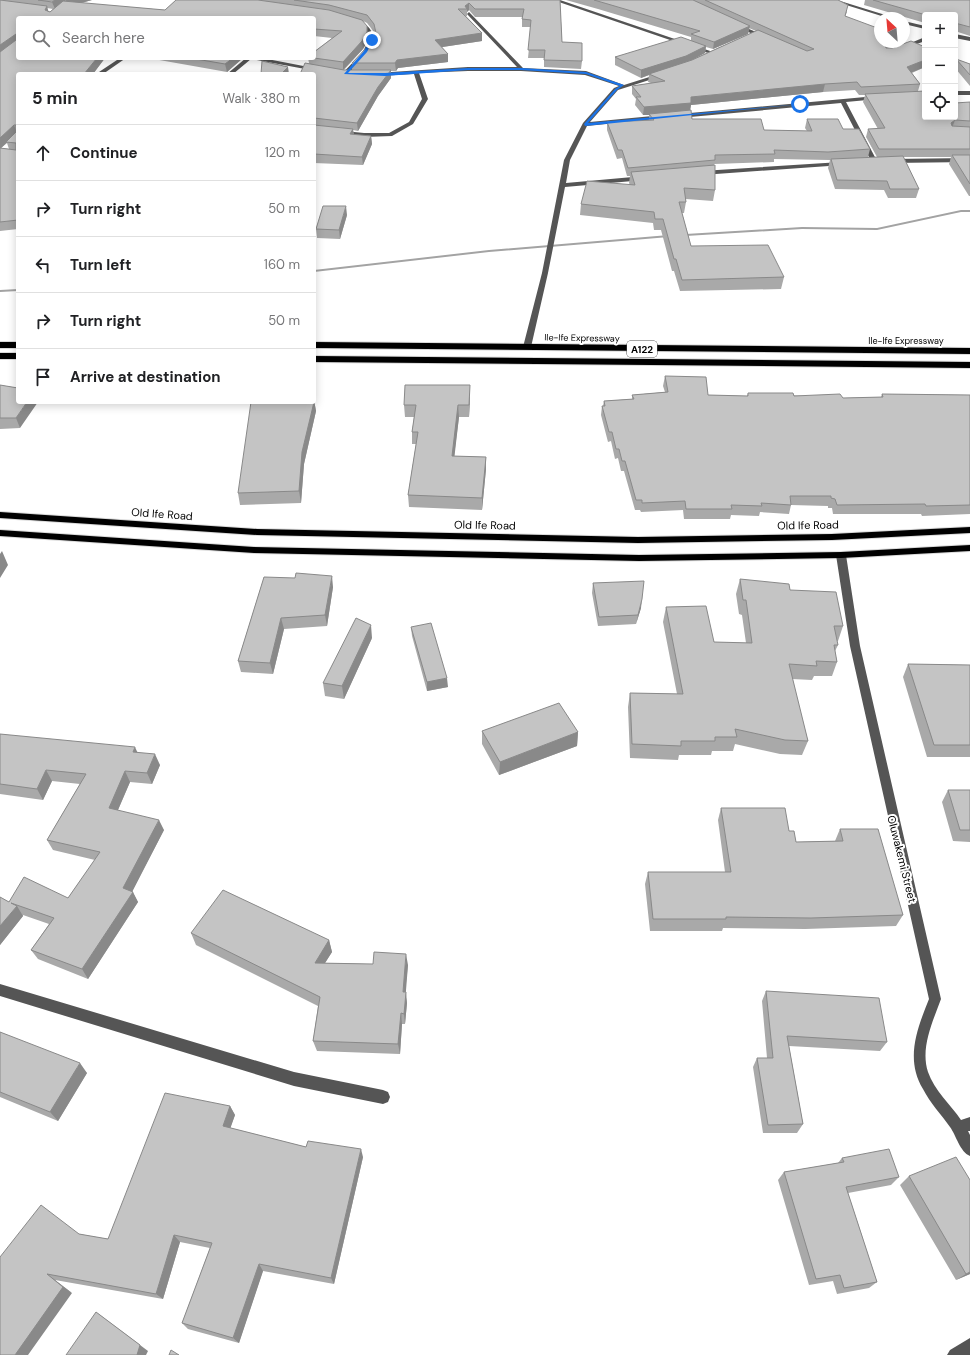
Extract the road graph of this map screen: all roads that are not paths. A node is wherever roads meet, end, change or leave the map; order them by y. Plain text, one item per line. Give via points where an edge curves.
1 (554, 0) edge
2 (832, 0) edge
3 (874, 12) edge
4 (468, 13) edge
5 (353, 21) edge
6 (730, 22) edge
7 (910, 24) edge
8 (922, 27) edge
9 (757, 34) junction
10 (750, 37) edge
11 (958, 37) edge
12 (970, 39) edge
13 (772, 40) edge
14 (922, 40) edge
15 (900, 49) edge
16 (721, 50) edge
17 (713, 53) junction
18 (707, 56) edge
19 (120, 60) edge
20 (247, 60) edge
21 (264, 60) edge
22 (521, 69) junction
23 (322, 70) edge
24 (102, 72) edge
25 (232, 72) edge
26 (337, 72) edge
27 (416, 72) junction
28 (668, 73) edge
29 (345, 74) junction
30 (352, 74) edge
31 (372, 74) edge
32 (623, 86) junction
33 (970, 92) edge
34 (958, 93) edge
35 (886, 97) edge
36 (842, 100) junction
37 (585, 124) junction
38 (316, 130) edge
39 (970, 160) edge
40 (874, 161) junction
41 (866, 162) edge
42 (851, 163) edge
43 (698, 173) edge
44 (651, 177) edge
45 (564, 185) junction
46 (0, 345) edge
47 (16, 345) edge
48 (316, 345) edge
49 (528, 347) junction
50 (970, 351) edge
51 (0, 356) edge
52 (16, 356) edge
53 (316, 359) edge
54 (970, 365) edge
55 (0, 515) edge
56 (970, 530) edge
57 (0, 533) edge
58 (638, 540) junction
59 (970, 548) edge
60 (841, 555) junction
61 (639, 558) junction
62 (0, 990) edge
63 (383, 1097) dead end
64 (964, 1126) edge
65 (970, 1149) edge
66 (970, 1346) edge
67 (955, 1355) edge

1 - 17 street
2 - 3 street
4 - 22 street
5 - 29 street via 364,25 371,33 372,40 366,51
6 - 9 street
7 - 8 street
9 - 10 street
9 - 13 street
11 - 12 street
14 - 15 street
16 - 17 street
17 - 18 street
19 - 24 street
20 - 25 street
21 - 23 street
22 - 27 street
22 - 32 street via 586,73
26 - 29 street
27 - 31 street
27 - 38 street via 425,99 411,123 390,135
28 - 32 street
29 - 30 street
32 - 37 street via 616,89
33 - 34 street
35 - 36 street
36 - 37 street
36 - 40 street
37 - 45 street via 568,160
39 - 40 street
40 - 41 street
42 - 43 street
44 - 45 street
45 - 49 street
46 - 47 highway
48 - 49 highway, Ile-Ife Expressway / A122
49 - 50 highway, Ile-Ife Expressway / A122
51 - 52 highway
53 - 54 highway, A122
55 - 58 main road, Old Ife Road via 257,532
56 - 58 main road, Old Ife Road via 832,537
57 - 61 main road via 254,550
58 - 61 main road
59 - 60 main road
60 - 61 main road
60 - 64 street, Oluwakemi Street via 855,646 934,999 921,1048 921,1071 935,1096
62 - 63 street via 294,1080
64 - 65 street, Oluwakemi Street
66 - 67 street

